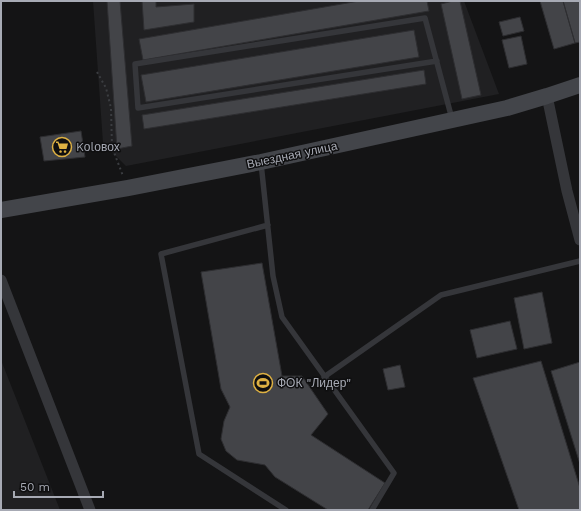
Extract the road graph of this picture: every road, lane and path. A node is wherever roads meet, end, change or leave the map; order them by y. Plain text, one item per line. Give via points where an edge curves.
1 (437, 61) junction
2 (97, 72) dead end
3 (580, 85) edge
4 (546, 96) junction
5 (452, 120) junction
6 (261, 162) junction
7 (128, 188) junction
8 (1, 210) edge
9 (268, 225) junction
10 (580, 240) edge
11 (580, 261) edge
12 (1, 280) edge
13 (324, 377) junction
14 (90, 510) edge
15 (286, 510) edge
16 (372, 510) edge

1 - 1 lane via 425,18 135,64 138,108
1 - 5 lane
2 - 7 path via 106,88 111,108 112,147
3 - 4 street, Выездная улица
4 - 5 street, Выездная улица
4 - 10 street
5 - 6 street, Выездная улица
6 - 7 street, Выездная улица
6 - 9 lane
7 - 8 street, Выездная улица
9 - 13 lane via 273,276 282,317
9 - 15 lane via 161,254 199,454
11 - 13 lane via 441,295
12 - 14 street
13 - 16 lane via 394,473

